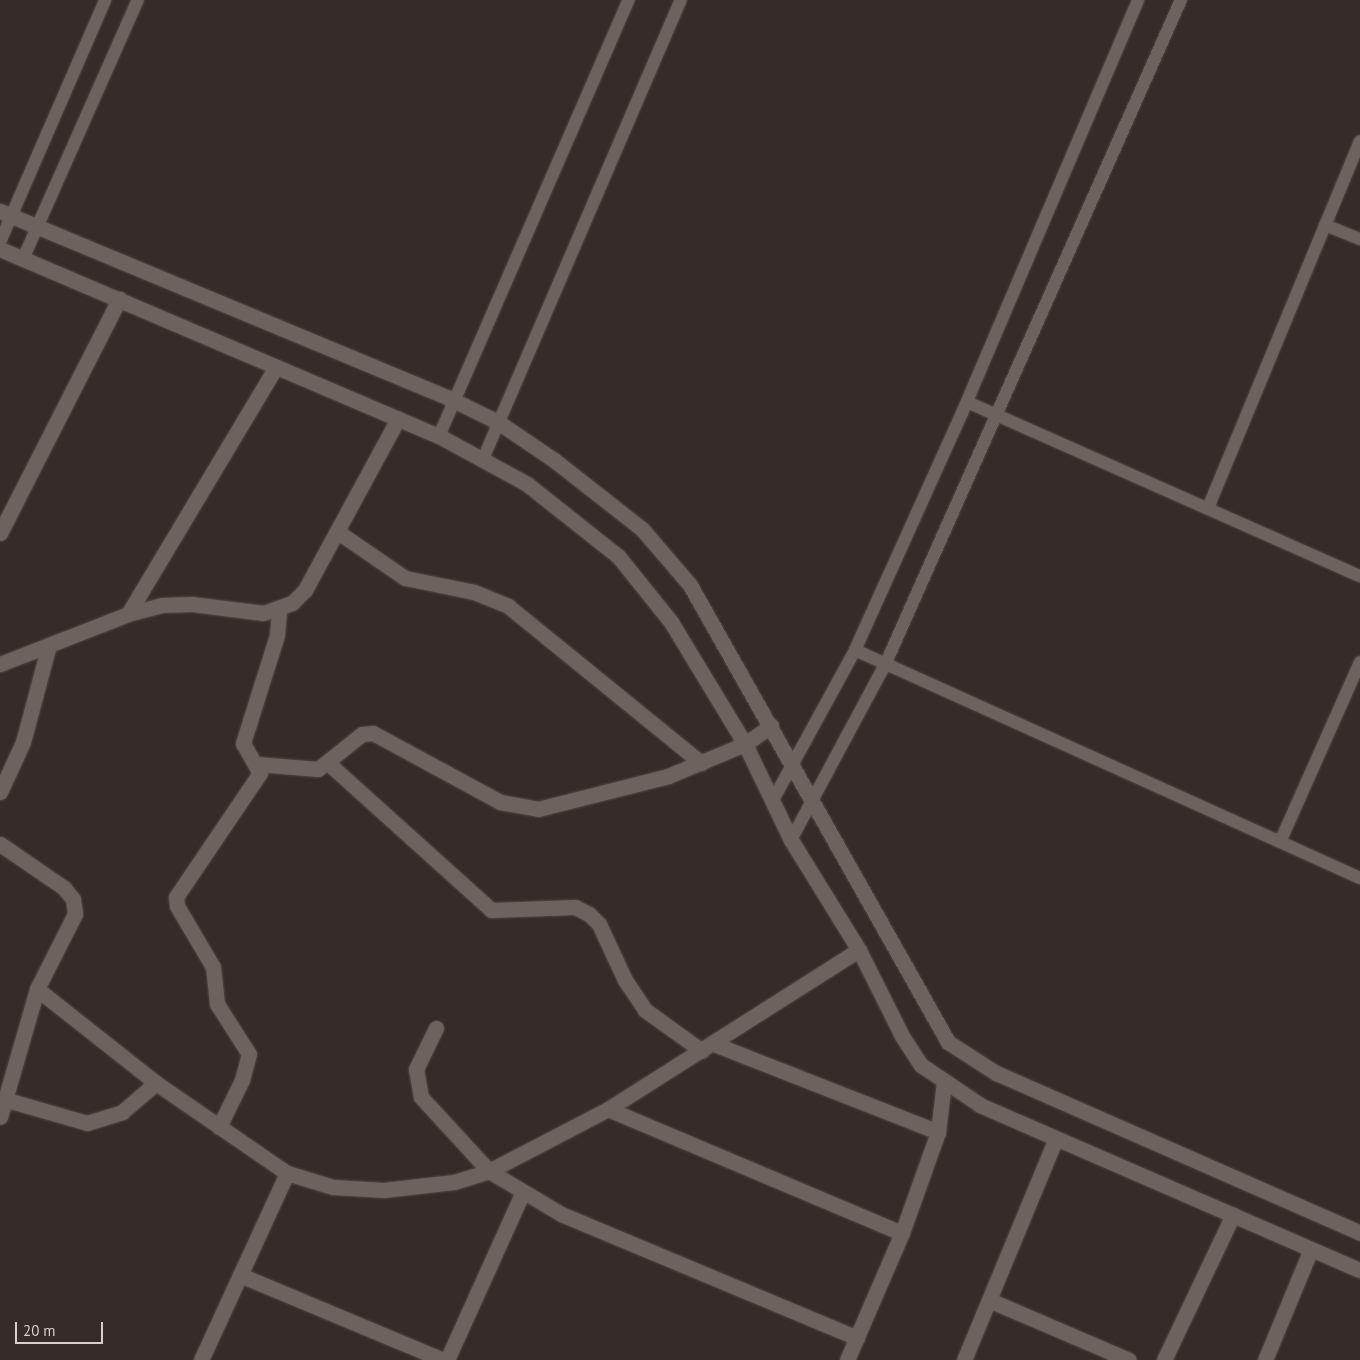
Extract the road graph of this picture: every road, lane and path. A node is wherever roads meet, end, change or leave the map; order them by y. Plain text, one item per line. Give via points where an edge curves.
1 (105, 0) edge
2 (138, 0) edge
3 (629, 0) edge
4 (681, 0) edge
5 (1138, 0) edge
6 (1181, 0) edge
7 (1360, 141) edge
8 (5, 214) edge
9 (1325, 224) junction
10 (36, 228) junction
11 (1360, 240) edge
12 (0, 242) edge
13 (0, 249) edge
14 (23, 260) junction
15 (119, 299) junction
16 (276, 367) junction
17 (453, 400) junction
18 (967, 402) junction
19 (999, 415) junction
20 (398, 418) junction
21 (498, 422) junction
22 (440, 436) junction
23 (483, 459) junction
24 (1208, 508) junction
25 (338, 532) junction
26 (0, 533) edge
27 (1360, 576) edge
28 (279, 610) junction
29 (128, 614) junction
30 (49, 645) junction
31 (855, 650) junction
32 (1, 660) edge
33 (1360, 662) edge
34 (885, 665) junction
35 (771, 726) junction
36 (745, 744) junction
37 (328, 763) junction
38 (701, 763) junction
39 (257, 764) junction
40 (793, 764) junction
41 (0, 792) edge
42 (773, 800) junction
43 (812, 802) junction
44 (791, 840) junction
45 (1280, 842) junction
46 (0, 844) edge
47 (1360, 878) edge
48 (859, 950) junction
49 (37, 989) junction
50 (436, 1028) dead end
51 (708, 1047) junction
52 (944, 1082) junction
53 (156, 1083) junction
54 (7, 1100) junction
55 (608, 1109) junction
56 (0, 1117) edge
57 (220, 1127) junction
58 (938, 1132) junction
59 (1056, 1138) junction
60 (489, 1171) junction
61 (287, 1173) junction
62 (522, 1194) junction
63 (1233, 1215) junction
64 (1360, 1232) edge
65 (902, 1233) junction
66 (1311, 1249) junction
67 (1360, 1270) edge
68 (240, 1274) junction
69 (989, 1300) junction
70 (857, 1338) junction
71 (201, 1360) edge
72 (445, 1360) edge
73 (847, 1360) edge
74 (964, 1360) edge
75 (1129, 1360) edge
76 (1164, 1360) edge
77 (1265, 1360) edge

1 - 8 lane
2 - 10 lane
3 - 17 lane
4 - 21 lane
5 - 18 lane
6 - 19 lane
7 - 9 lane
8 - 10 street
8 - 12 lane
9 - 11 lane
9 - 24 lane
10 - 14 lane
10 - 17 street
13 - 14 street
14 - 15 street
15 - 16 street
15 - 26 street
16 - 20 street
16 - 29 street
17 - 21 street
17 - 22 lane
18 - 19 lane
18 - 31 lane
19 - 24 lane
19 - 34 lane
20 - 22 street
20 - 25 street
21 - 23 lane
21 - 35 street via 548,456 648,536 708,614
22 - 23 street
23 - 36 street via 527,484 618,556 671,622
24 - 27 lane
25 - 28 street via 306,590
25 - 38 street via 405,578 474,592 508,606
28 - 29 street via 263,612 192,604 162,605
28 - 39 street via 277,635 245,732 246,751
29 - 30 street
30 - 32 street
30 - 41 street via 23,742
31 - 34 lane
31 - 40 lane
33 - 45 lane
34 - 43 lane
34 - 45 lane
35 - 36 street
35 - 40 street
36 - 38 street
36 - 42 street
37 - 38 street via 362,734 373,733 500,802 538,809 668,776
37 - 39 street via 306,770
37 - 51 street via 490,910 575,907 589,914 599,924 625,980 645,1010
39 - 57 street via 256,781 176,897 177,906 213,967 217,1004 249,1054 242,1080
40 - 42 lane
40 - 43 street
42 - 44 street
43 - 44 lane
43 - 64 street via 932,1019 960,1053 996,1073
44 - 48 street
45 - 47 lane
46 - 49 street via 64,888 73,899 75,914
48 - 51 street
48 - 52 street via 902,1036 922,1065
49 - 53 street
49 - 54 street
50 - 60 street via 416,1069 421,1096
51 - 55 street
51 - 58 street
52 - 58 street
52 - 59 street via 980,1105
53 - 54 street via 122,1112 87,1123
53 - 57 street
54 - 56 street
55 - 60 street
55 - 65 street
57 - 61 street
58 - 65 street
59 - 63 street
59 - 69 street
60 - 61 street via 422,1188 357,1191 310,1182
60 - 62 street
61 - 68 street
62 - 70 street via 561,1214
62 - 72 street
63 - 66 street
63 - 76 street
65 - 70 street
66 - 67 street
66 - 77 street
68 - 71 street
68 - 72 street
69 - 74 street
69 - 75 street
70 - 73 street

